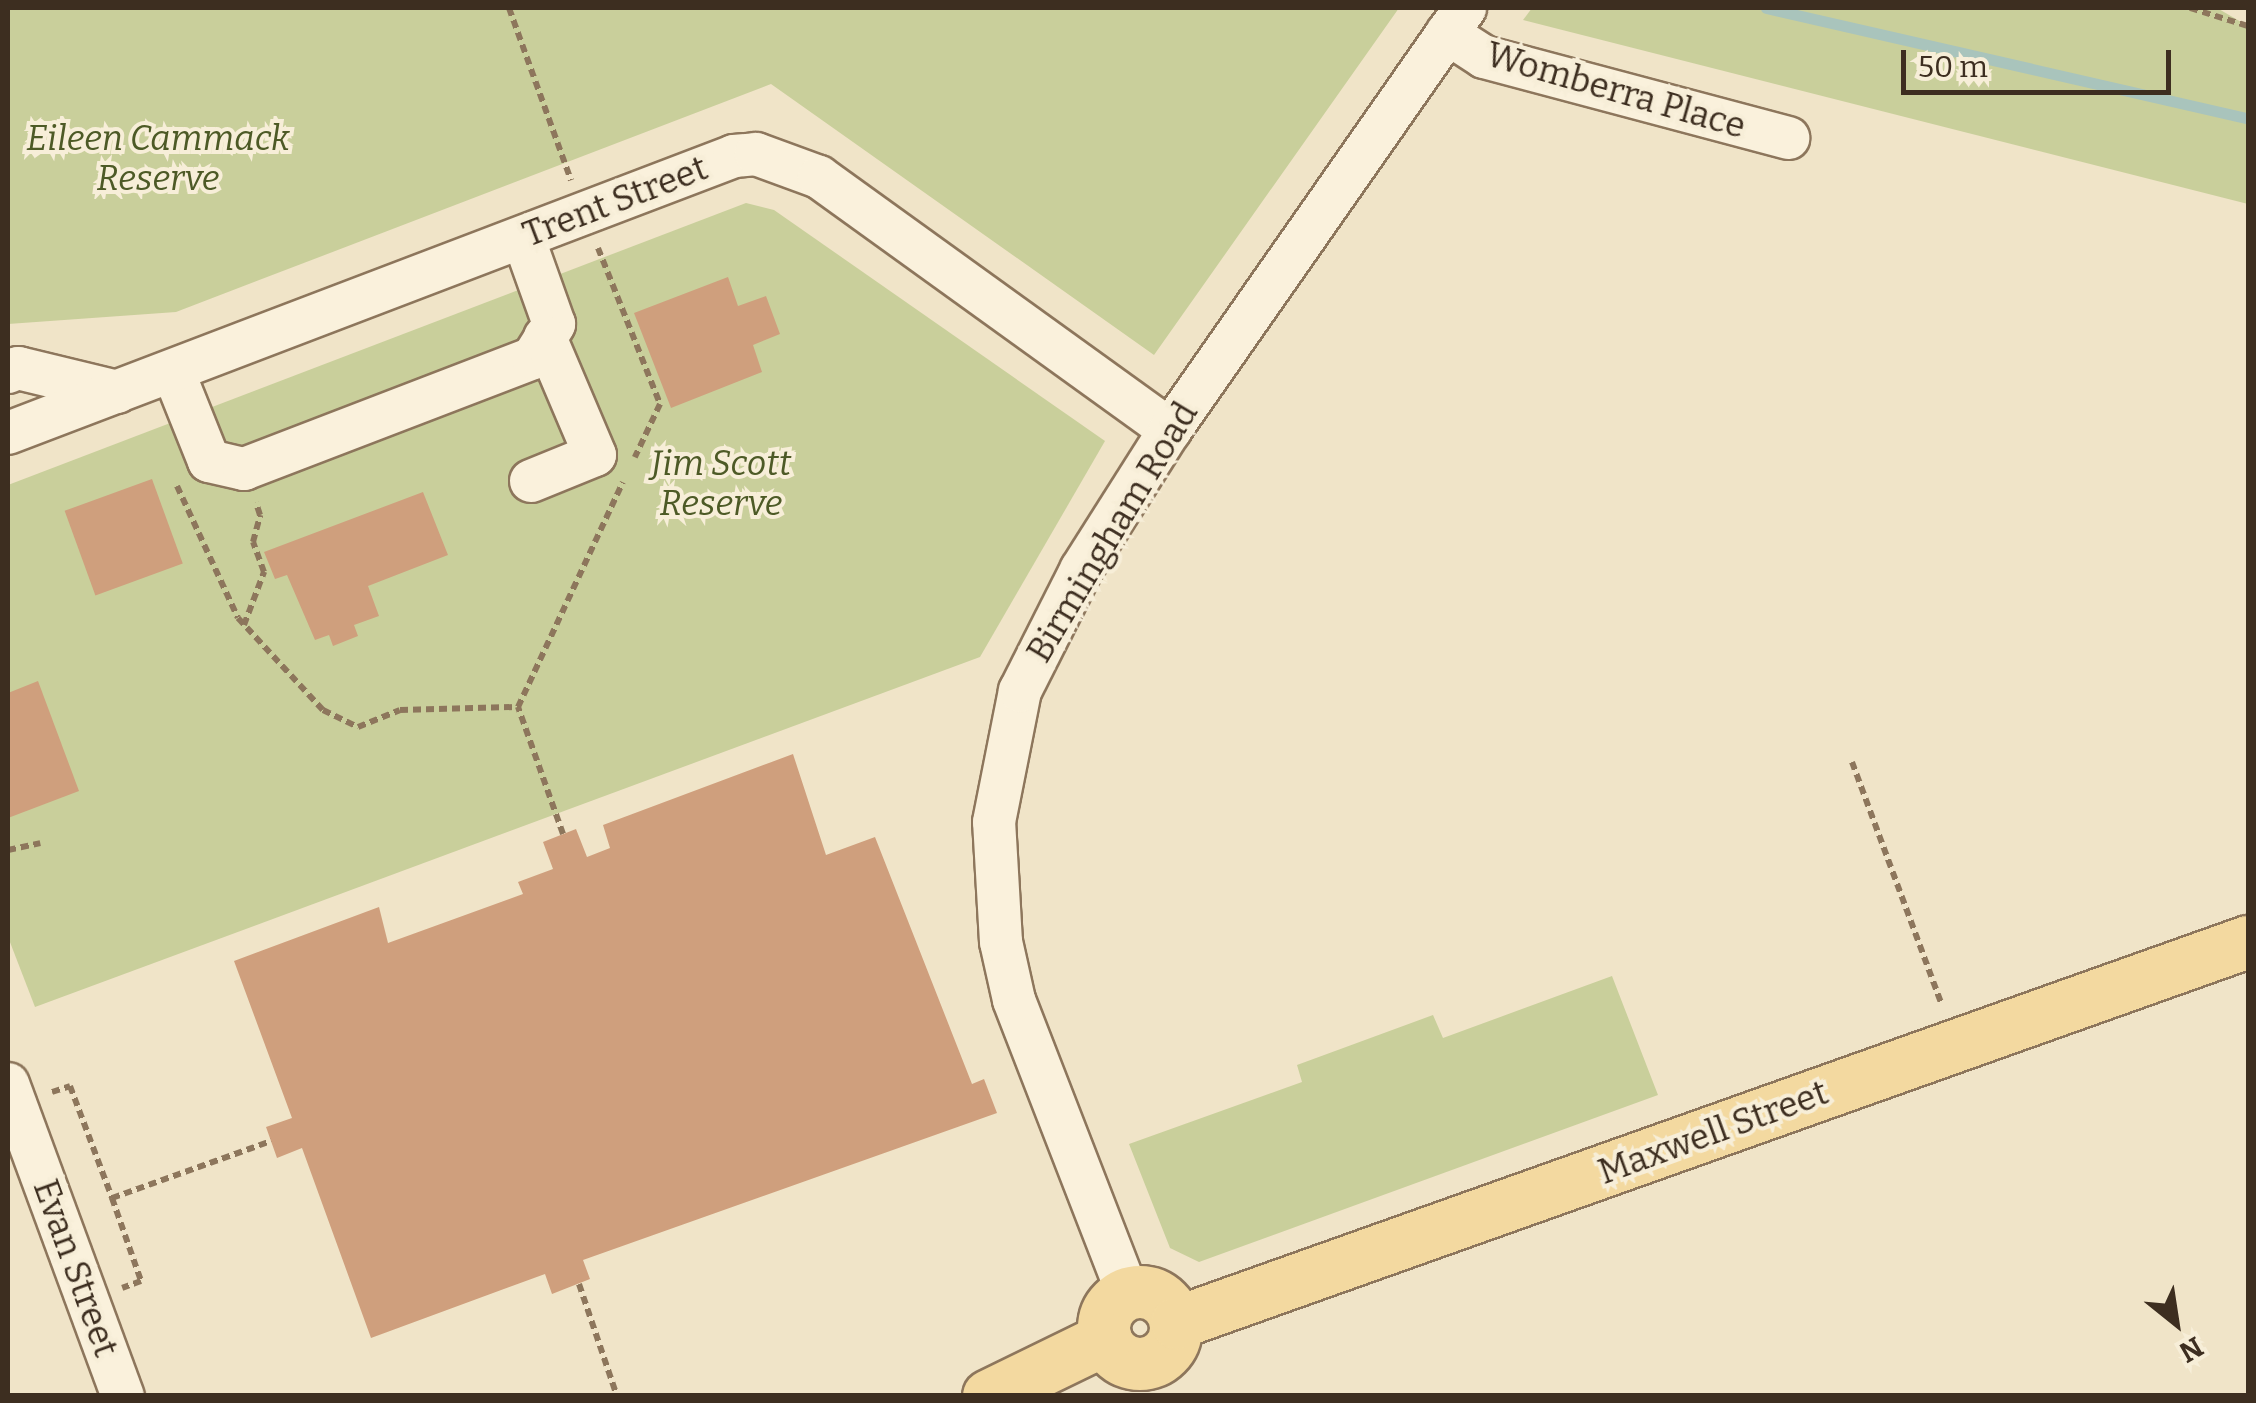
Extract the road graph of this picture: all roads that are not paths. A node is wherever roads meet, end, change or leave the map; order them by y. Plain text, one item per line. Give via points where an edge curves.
1 (1456, 20) edge
2 (1788, 138) dead end
3 (523, 237) junction
4 (546, 338) junction
5 (174, 371) junction
6 (8, 372) edge
7 (117, 392) junction
8 (1170, 430) junction
9 (8, 433) edge
10 (531, 481) dead end
11 (2248, 942) edge
12 (12, 1095) edge
13 (1117, 1317) junction
14 (123, 1396) edge
15 (989, 1396) edge

1 - 2 street, Womberra Place via 1484,58
1 - 8 street, Birmingham Road
3 - 4 street via 554,324
3 - 5 street, Trent Street
3 - 8 street, Trent Street via 734,156 778,158 819,178
4 - 5 street via 533,358 244,469 209,461
4 - 10 street via 595,455
5 - 7 street, Trent Street
6 - 7 street via 18,368
7 - 9 street, Trent Street
8 - 13 street, Birmingham Road via 1042,640 1020,691 994,822 995,900 1014,1000
11 - 13 main road, Maxwell Street via 1176,1323 1159,1297
12 - 14 street, Evan Street
13 - 15 main road

